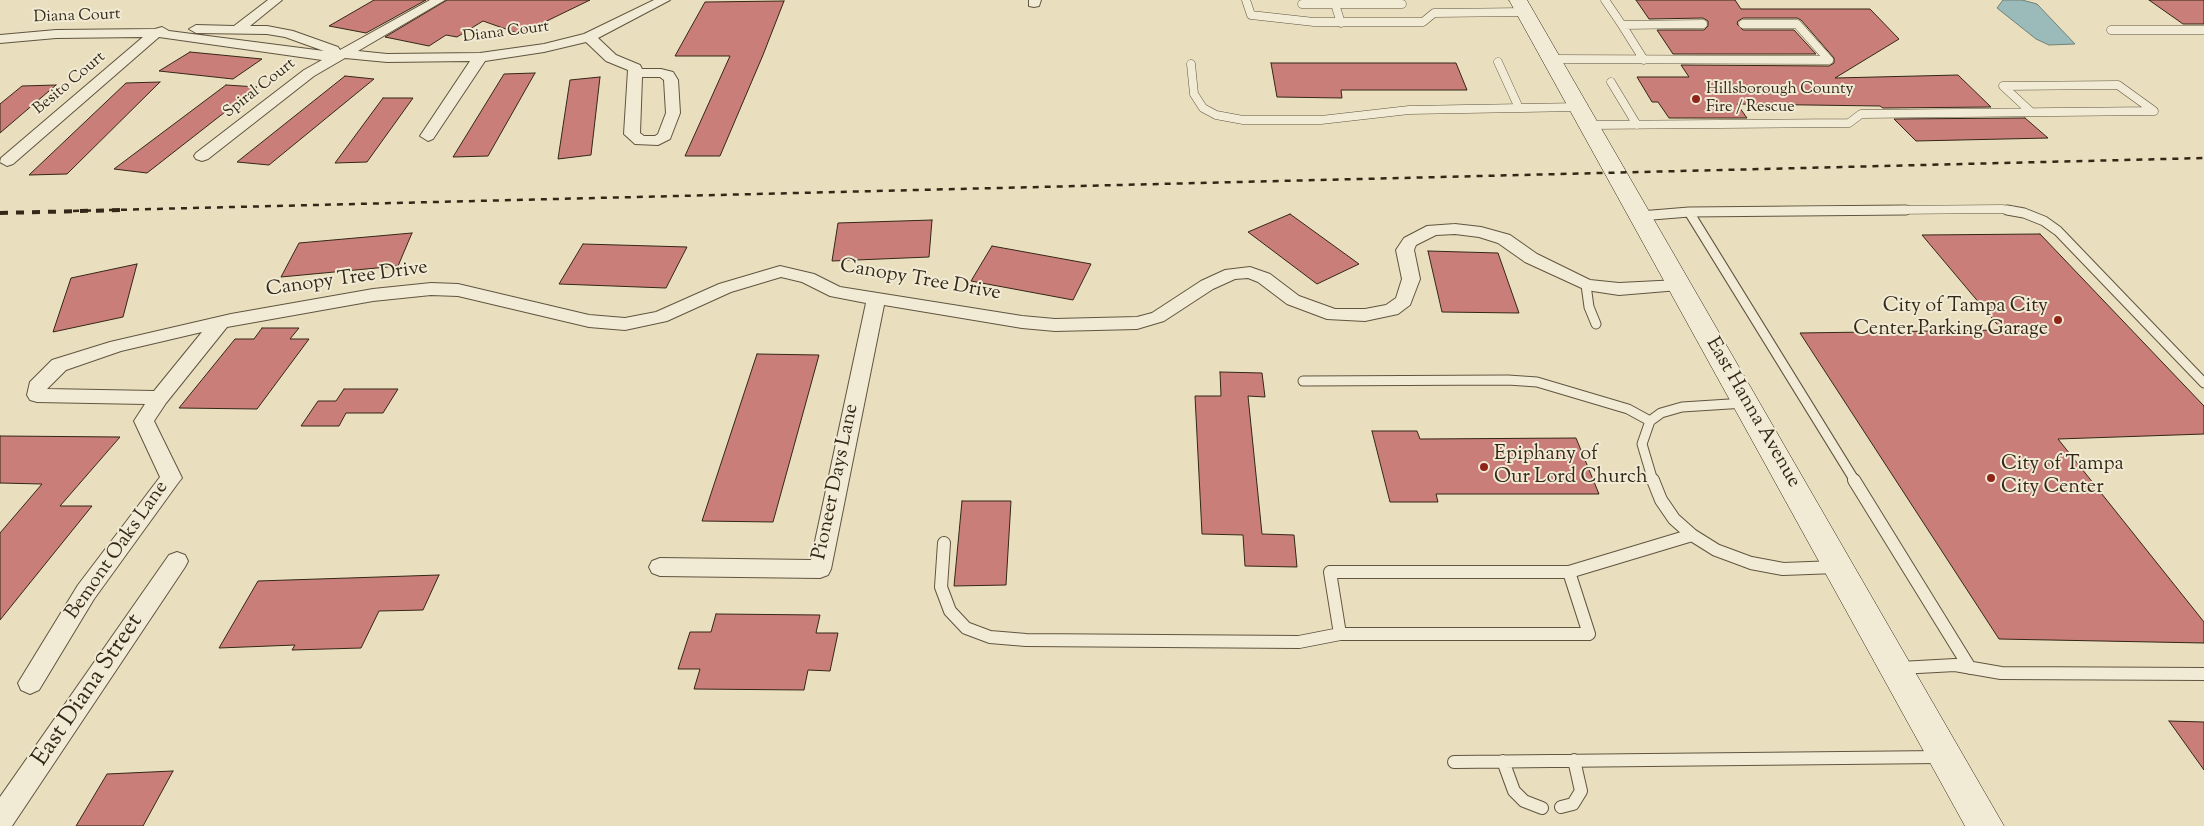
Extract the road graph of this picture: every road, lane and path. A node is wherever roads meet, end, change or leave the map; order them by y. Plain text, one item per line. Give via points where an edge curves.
1 (276, 0) edge
2 (439, 0) edge
3 (664, 0) edge
4 (1246, 0) edge
5 (1605, 0) edge
6 (1302, 4) dead end
7 (1335, 4) junction
8 (1402, 4) dead end
9 (1521, 6) edge
10 (1341, 22) junction
11 (1703, 24) dead end
12 (1743, 24) dead end
13 (1622, 25) junction
14 (239, 28) junction
15 (2111, 30) dead end
16 (2204, 30) edge
17 (156, 33) junction
18 (589, 37) junction
19 (0, 39) edge
20 (219, 42) junction
21 (343, 54) junction
22 (480, 57) junction
23 (1552, 59) junction
24 (1644, 60) junction
25 (1498, 62) dead end
26 (1190, 64) dead end
27 (635, 73) junction
28 (1611, 82) dead end
29 (1519, 108) junction
30 (2030, 111) junction
31 (1584, 116) junction
32 (1636, 125) junction
33 (428, 136) dead end
34 (202, 156) dead end
35 (6, 161) dead end
36 (1689, 212) junction
37 (1640, 216) junction
38 (1586, 285) junction
39 (1679, 285) junction
40 (876, 299) junction
41 (221, 322) junction
42 (1596, 324) dead end
43 (1303, 381) dead end
44 (2204, 382) edge
45 (159, 398) junction
46 (1746, 403) junction
47 (1650, 420) junction
48 (1692, 535) junction
49 (944, 543) dead end
50 (178, 561) dead end
51 (660, 567) dead end
52 (1839, 567) junction
53 (1569, 572) junction
54 (1340, 634) junction
55 (1896, 668) junction
56 (1970, 668) junction
57 (2204, 674) edge
58 (30, 683) dead end
59 (1946, 757) junction
60 (1574, 760) junction
61 (1503, 761) junction
62 (1454, 762) dead end
63 (1561, 807) dead end
64 (1542, 808) dead end
65 (0, 820) edge
66 (1985, 826) edge

1 - 14 street
2 - 21 street, Spiral Court
3 - 18 street, Diana Court
4 - 10 lane via 1251,15
5 - 13 lane
6 - 7 lane
7 - 8 lane
7 - 10 lane
9 - 10 lane via 1434,13 1424,22
9 - 23 street, East Hanna Avenue
11 - 13 lane
12 - 24 lane via 1797,24 1829,60
13 - 24 lane
14 - 17 street, Diana Court via 172,28
14 - 20 street
14 - 21 street, Diana Court via 288,34
15 - 16 lane
17 - 19 street, Diana Court via 56,34
17 - 20 street, Diana Court
17 - 35 street, Besito Court
18 - 22 street, Diana Court via 544,48
18 - 27 street via 612,58 635,68
20 - 21 street, Diana Court via 319,56
21 - 22 street, Diana Court via 387,58
21 - 34 street, Spiral Court via 309,73
22 - 33 street
23 - 24 lane
23 - 31 street, East Hanna Avenue
25 - 29 lane
26 - 29 lane via 1194,94 1203,108 1216,115 1243,120 1321,120 1409,110
27 - 27 street via 668,75 671,80 673,113 665,136 658,140 640,141 632,134
28 - 32 lane
29 - 31 lane
30 - 30 lane via 2106,111 2154,111 2118,84 2003,86
30 - 32 lane via 1861,114 1849,123
31 - 32 lane
31 - 37 street, East Hanna Avenue
36 - 37 lane
36 - 44 lane via 2002,209 2024,213 2058,231
36 - 56 lane
37 - 39 street, East Hanna Avenue
38 - 39 street, Canopy Tree Drive via 1619,289
38 - 40 street, Canopy Tree Drive via 1531,258 1504,239 1456,229 1433,230 1410,242 1405,250 1411,278 1404,301 1392,310 1365,315 1333,315 1293,300 1264,278 1250,272 1231,274 1207,285 1178,307 1137,323 1055,325
38 - 42 lane via 1589,307
39 - 46 street, East Hanna Avenue
40 - 41 street, Canopy Tree Drive via 836,292 808,278 780,271 725,288 661,317 625,324 589,321 458,290 431,289 373,294
40 - 51 street, Pioneer Days Lane via 820,569
41 - 45 street, Bemont Oaks Lane
41 - 45 street, Canopy Tree Drive via 117,346 59,365 37,387 37,395
43 - 47 lane via 1537,382 1628,409
45 - 58 street, Bemont Oaks Lane via 144,421 171,478 86,592
46 - 47 lane via 1682,407
46 - 52 street, East Hanna Avenue
47 - 48 lane via 1642,444 1646,463 1674,519
48 - 52 lane via 1716,550 1751,564 1782,569
48 - 53 lane
49 - 54 lane via 941,587 950,611 966,628 990,637 1299,642
50 - 65 street, East Diana Street
52 - 55 street, East Hanna Avenue
53 - 54 lane via 1330,572
53 - 54 lane via 1589,634
55 - 56 lane via 1955,665
55 - 59 street, East Hanna Avenue
56 - 57 lane via 2001,673
59 - 60 lane
59 - 66 street, East Hanna Avenue
60 - 61 lane
60 - 63 lane via 1581,791 1573,804
61 - 62 lane
61 - 64 lane via 1514,791 1524,801

